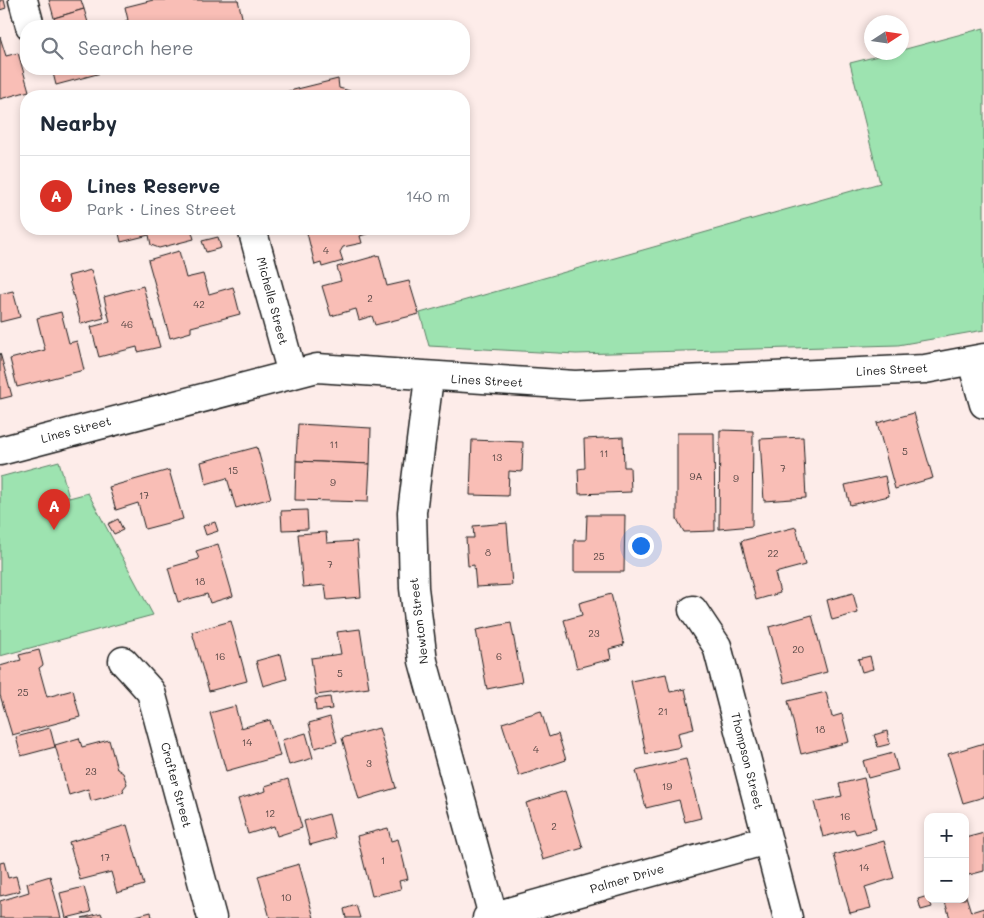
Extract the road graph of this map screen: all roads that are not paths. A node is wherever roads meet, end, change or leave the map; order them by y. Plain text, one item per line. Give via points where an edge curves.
1 (23, 0) edge
2 (28, 20) edge
3 (254, 235) edge
4 (978, 360) edge
5 (292, 374) junction
6 (429, 378) junction
7 (984, 404) edge
8 (0, 451) edge
9 (693, 610) dead end
10 (123, 660) dead end
11 (767, 840) junction
12 (490, 917) edge
13 (212, 918) edge
14 (788, 918) edge

1 - 2 street
3 - 5 street, Michelle Street
4 - 6 street, Lines Street via 925,369 575,385
4 - 7 street
5 - 6 street, Lines Street via 317,368
5 - 8 street, Lines Street
6 - 12 street, Newton Street via 412,512 414,588 423,661
9 - 11 street, Thompson Street via 717,646
10 - 13 street, Crafter Street via 151,692
11 - 12 street, Palmer Drive
11 - 14 street, Thompson Street

